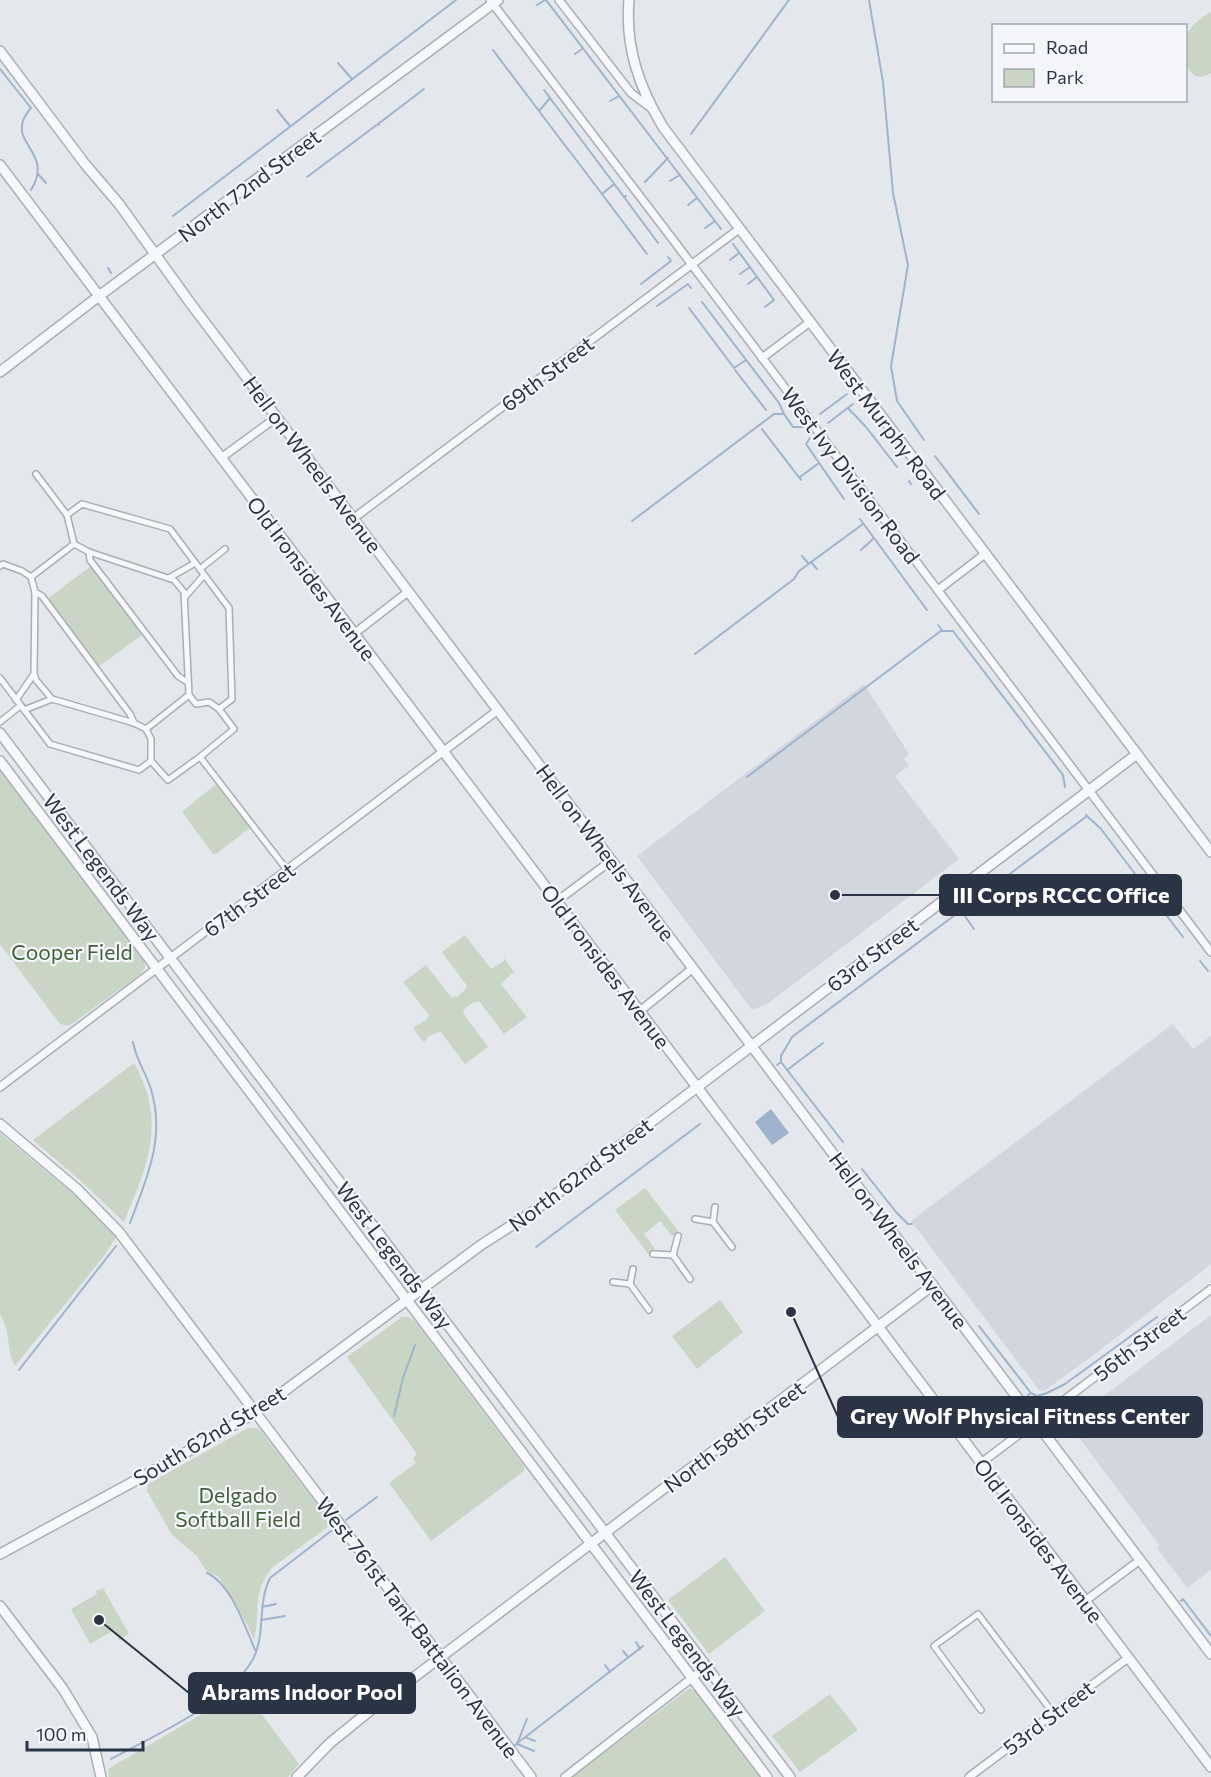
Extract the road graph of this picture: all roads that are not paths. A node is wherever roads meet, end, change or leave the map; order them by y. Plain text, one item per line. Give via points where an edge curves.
1 (559, 0) edge
2 (629, 0) edge
3 (494, 1) edge
4 (0, 51) edge
5 (651, 108) junction
6 (0, 165) edge
7 (739, 229) junction
8 (155, 255) junction
9 (692, 264) junction
10 (99, 296) junction
11 (810, 322) junction
12 (762, 358) junction
13 (0, 372) edge
14 (277, 417) junction
15 (221, 458) junction
16 (36, 474) dead end
17 (67, 515) junction
18 (354, 518) junction
19 (74, 544) junction
20 (225, 549) dead end
21 (89, 552) junction
22 (985, 554) junction
23 (1, 563) edge
24 (195, 563) junction
25 (200, 569) junction
26 (204, 575) junction
27 (31, 577) junction
28 (169, 578) junction
29 (938, 590) junction
30 (409, 591) junction
31 (35, 592) junction
32 (185, 597) junction
33 (355, 633) junction
34 (34, 675) junction
35 (0, 678) edge
36 (187, 682) junction
37 (189, 695) junction
38 (52, 699) junction
39 (16, 700) junction
40 (22, 708) junction
41 (219, 709) junction
42 (498, 710) junction
43 (0, 722) edge
44 (134, 723) junction
45 (146, 729) junction
46 (0, 733) edge
47 (443, 751) junction
48 (1137, 754) junction
49 (200, 757) junction
50 (0, 761) edge
51 (151, 761) junction
52 (1089, 791) junction
53 (1211, 852) edge
54 (612, 860) junction
55 (287, 870) junction
56 (557, 901) junction
57 (1211, 952) edge
58 (170, 958) junction
59 (157, 968) junction
60 (693, 968) junction
61 (640, 1011) junction
62 (751, 1045) junction
63 (0, 1087) edge
64 (697, 1087) junction
65 (0, 1124) edge
66 (715, 1207) dead end
67 (695, 1219) dead end
68 (713, 1222) junction
69 (678, 1236) dead end
70 (732, 1248) dead end
71 (653, 1254) dead end
72 (673, 1256) junction
73 (633, 1269) dead end
74 (690, 1279) dead end
75 (613, 1282) dead end
76 (630, 1284) junction
77 (933, 1285) junction
78 (1211, 1289) edge
79 (421, 1290) junction
80 (407, 1300) junction
81 (649, 1310) dead end
82 (878, 1327) junction
83 (256, 1412) junction
84 (1035, 1422) junction
85 (981, 1463) junction
86 (606, 1533) junction
87 (592, 1544) junction
88 (0, 1554) edge
89 (1140, 1560) junction
90 (1085, 1601) junction
91 (0, 1606) edge
92 (1211, 1654) edge
93 (441, 1658) junction
94 (1128, 1658) junction
95 (706, 1667) junction
96 (691, 1679) junction
97 (981, 1710) dead end
98 (1053, 1713) junction
99 (1211, 1767) edge
100 (101, 1777) edge
101 (297, 1777) edge
102 (531, 1777) edge
103 (565, 1777) edge
104 (767, 1777) edge
105 (790, 1777) edge
106 (969, 1777) edge

1 - 5 street, West Murphy Road via 631,93
2 - 5 street via 632,52
3 - 8 street, North 72nd Street
3 - 9 street, West Ivy Division Road
4 - 8 street, Hell on Wheels Avenue
5 - 7 street, West Murphy Road
6 - 10 street, Old Ironsides Avenue
7 - 9 street, 69th Street
7 - 11 street, West Murphy Road
8 - 10 street, North 72nd Street
8 - 14 street, Hell on Wheels Avenue
9 - 12 street, West Ivy Division Road
9 - 18 street, 69th Street
10 - 13 street, North 72nd Street
10 - 15 street, Old Ironsides Avenue
11 - 12 street
11 - 22 street, West Murphy Road
12 - 29 street, West Ivy Division Road
14 - 15 street
14 - 18 street, Hell on Wheels Avenue
15 - 33 street, Old Ironsides Avenue
16 - 17 street
17 - 19 street
17 - 24 street via 82,504 170,529
18 - 30 street, Hell on Wheels Avenue
19 - 21 street
19 - 27 street
20 - 25 street
21 - 28 street
21 - 36 street via 90,560 178,676
22 - 29 street
22 - 48 street, West Murphy Road
23 - 27 street
24 - 25 street
24 - 28 street
25 - 26 street
26 - 32 street
26 - 41 street via 229,608 232,699
27 - 31 street
28 - 32 street
29 - 52 street, West Ivy Division Road
30 - 33 street
30 - 42 street, Hell on Wheels Avenue
31 - 34 street
31 - 44 street via 42,596
32 - 36 street
33 - 47 street, Old Ironsides Avenue
34 - 38 street
34 - 39 street
35 - 39 street
36 - 37 street
37 - 41 street via 196,704 209,702
37 - 45 street
38 - 40 street
38 - 44 street
39 - 40 street
40 - 43 street
40 - 51 street via 50,744 139,770
41 - 49 street via 234,729
42 - 47 street, 67th Street
42 - 54 street, Hell on Wheels Avenue
44 - 45 street
45 - 51 street via 151,740
46 - 58 street, West Legends Way
47 - 55 street, 67th Street
47 - 56 street, Old Ironsides Avenue
48 - 52 street, 63rd Street
48 - 53 street, West Murphy Road
49 - 51 street via 168,780
49 - 55 street
50 - 59 street, West Legends Way
52 - 57 street, West Ivy Division Road
52 - 62 street, 63rd Street
54 - 56 street
54 - 60 street, Hell on Wheels Avenue
55 - 58 street, 67th Street
56 - 61 street, Old Ironsides Avenue
58 - 59 street, 67th Street
58 - 79 street, West Legends Way
59 - 63 street, 67th Street
59 - 80 street, West Legends Way
60 - 61 street
60 - 62 street, Hell on Wheels Avenue
61 - 64 street, Old Ironsides Avenue
62 - 64 street, North 62nd Street
62 - 77 street, Hell on Wheels Avenue
64 - 79 street, North 62nd Street via 531,1213
64 - 82 street, Old Ironsides Avenue
65 - 83 street, West 761st Tank Battalion Avenue via 77,1189 119,1232
66 - 68 street
67 - 68 street
68 - 70 street
69 - 72 street
71 - 72 street
72 - 74 street
73 - 76 street
75 - 76 street
76 - 81 street
77 - 82 street, North 58th Street
77 - 84 street, Hell on Wheels Avenue
78 - 84 street, 56th Street
79 - 80 street, North 62nd Street
79 - 86 street, West Legends Way
80 - 83 street, South 62nd Street
80 - 87 street, West Legends Way
82 - 85 street, Old Ironsides Avenue
82 - 86 street, North 58th Street
83 - 88 street, South 62nd Street
83 - 93 street, West 761st Tank Battalion Avenue
84 - 85 street, 56th Street
84 - 89 street, Hell on Wheels Avenue
85 - 90 street, Old Ironsides Avenue
86 - 87 street, North 58th Street
86 - 95 street, West Legends Way
87 - 93 street, North 58th Street
87 - 96 street, West Legends Way
89 - 90 street
89 - 92 street, Hell on Wheels Avenue
90 - 94 street, Old Ironsides Avenue
91 - 100 street via 63,1689 92,1737
93 - 101 street, North 58th Street via 330,1743
93 - 102 street, West 761st Tank Battalion Avenue
94 - 98 street, 53rd Street
94 - 99 street, Old Ironsides Avenue
95 - 96 street
95 - 105 street, West Legends Way
96 - 103 street
96 - 104 street, West Legends Way
97 - 98 street via 934,1646 978,1614
98 - 106 street, 53rd Street

